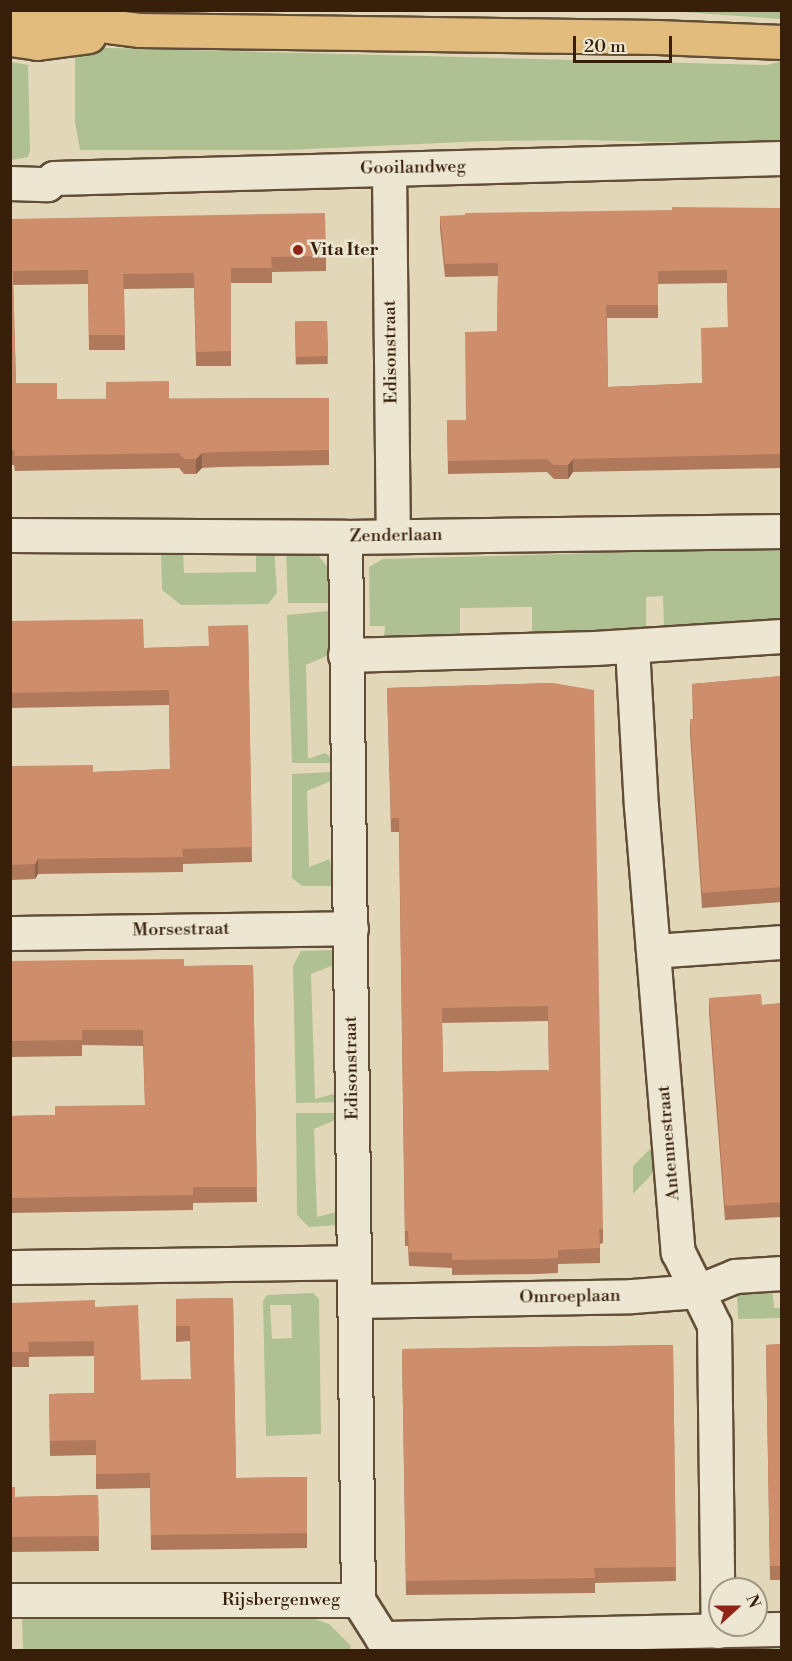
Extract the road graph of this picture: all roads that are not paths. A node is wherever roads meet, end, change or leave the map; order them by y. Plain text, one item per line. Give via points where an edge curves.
1 (10, 20) edge
2 (140, 30) junction
3 (10, 39) edge
4 (782, 42) edge
5 (782, 158) edge
6 (389, 169) junction
7 (10, 183) edge
8 (782, 531) edge
9 (10, 535) edge
10 (393, 536) junction
11 (345, 537) junction
12 (782, 636) edge
13 (632, 647) junction
14 (345, 655) junction
15 (351, 928) junction
16 (10, 933) edge
17 (782, 942) edge
18 (653, 951) junction
19 (354, 1262) junction
20 (10, 1267) edge
21 (782, 1273) edge
22 (698, 1291) junction
23 (354, 1301) junction
24 (717, 1577) edge
25 (10, 1600) edge
26 (358, 1600) junction
27 (708, 1632) edge

1 - 2 main road via 37,17
2 - 3 main road via 37,43
2 - 4 main road
5 - 6 street, Gooilandweg
6 - 7 street, Gooilandweg via 54,178 47,184
6 - 10 street, Edisonstraat
8 - 10 street, Zenderlaan
9 - 11 street, Zenderlaan
10 - 11 street, Zenderlaan
11 - 14 street, Edisonstraat
12 - 13 street
13 - 14 street
13 - 18 street, Antennestraat
14 - 15 street, Edisonstraat
15 - 16 street, Morsestraat
15 - 19 street, Edisonstraat
17 - 18 street
18 - 22 street, Antennestraat via 678,1252
19 - 20 street
19 - 23 street, Edisonstraat
21 - 22 street, Omroeplaan via 735,1276
22 - 23 street, Omroeplaan via 632,1296
22 - 24 street, Antennestraat via 714,1325
23 - 26 street, Edisonstraat
25 - 26 street, Rijsbergenweg
26 - 27 street, Rijsbergenweg via 382,1638

